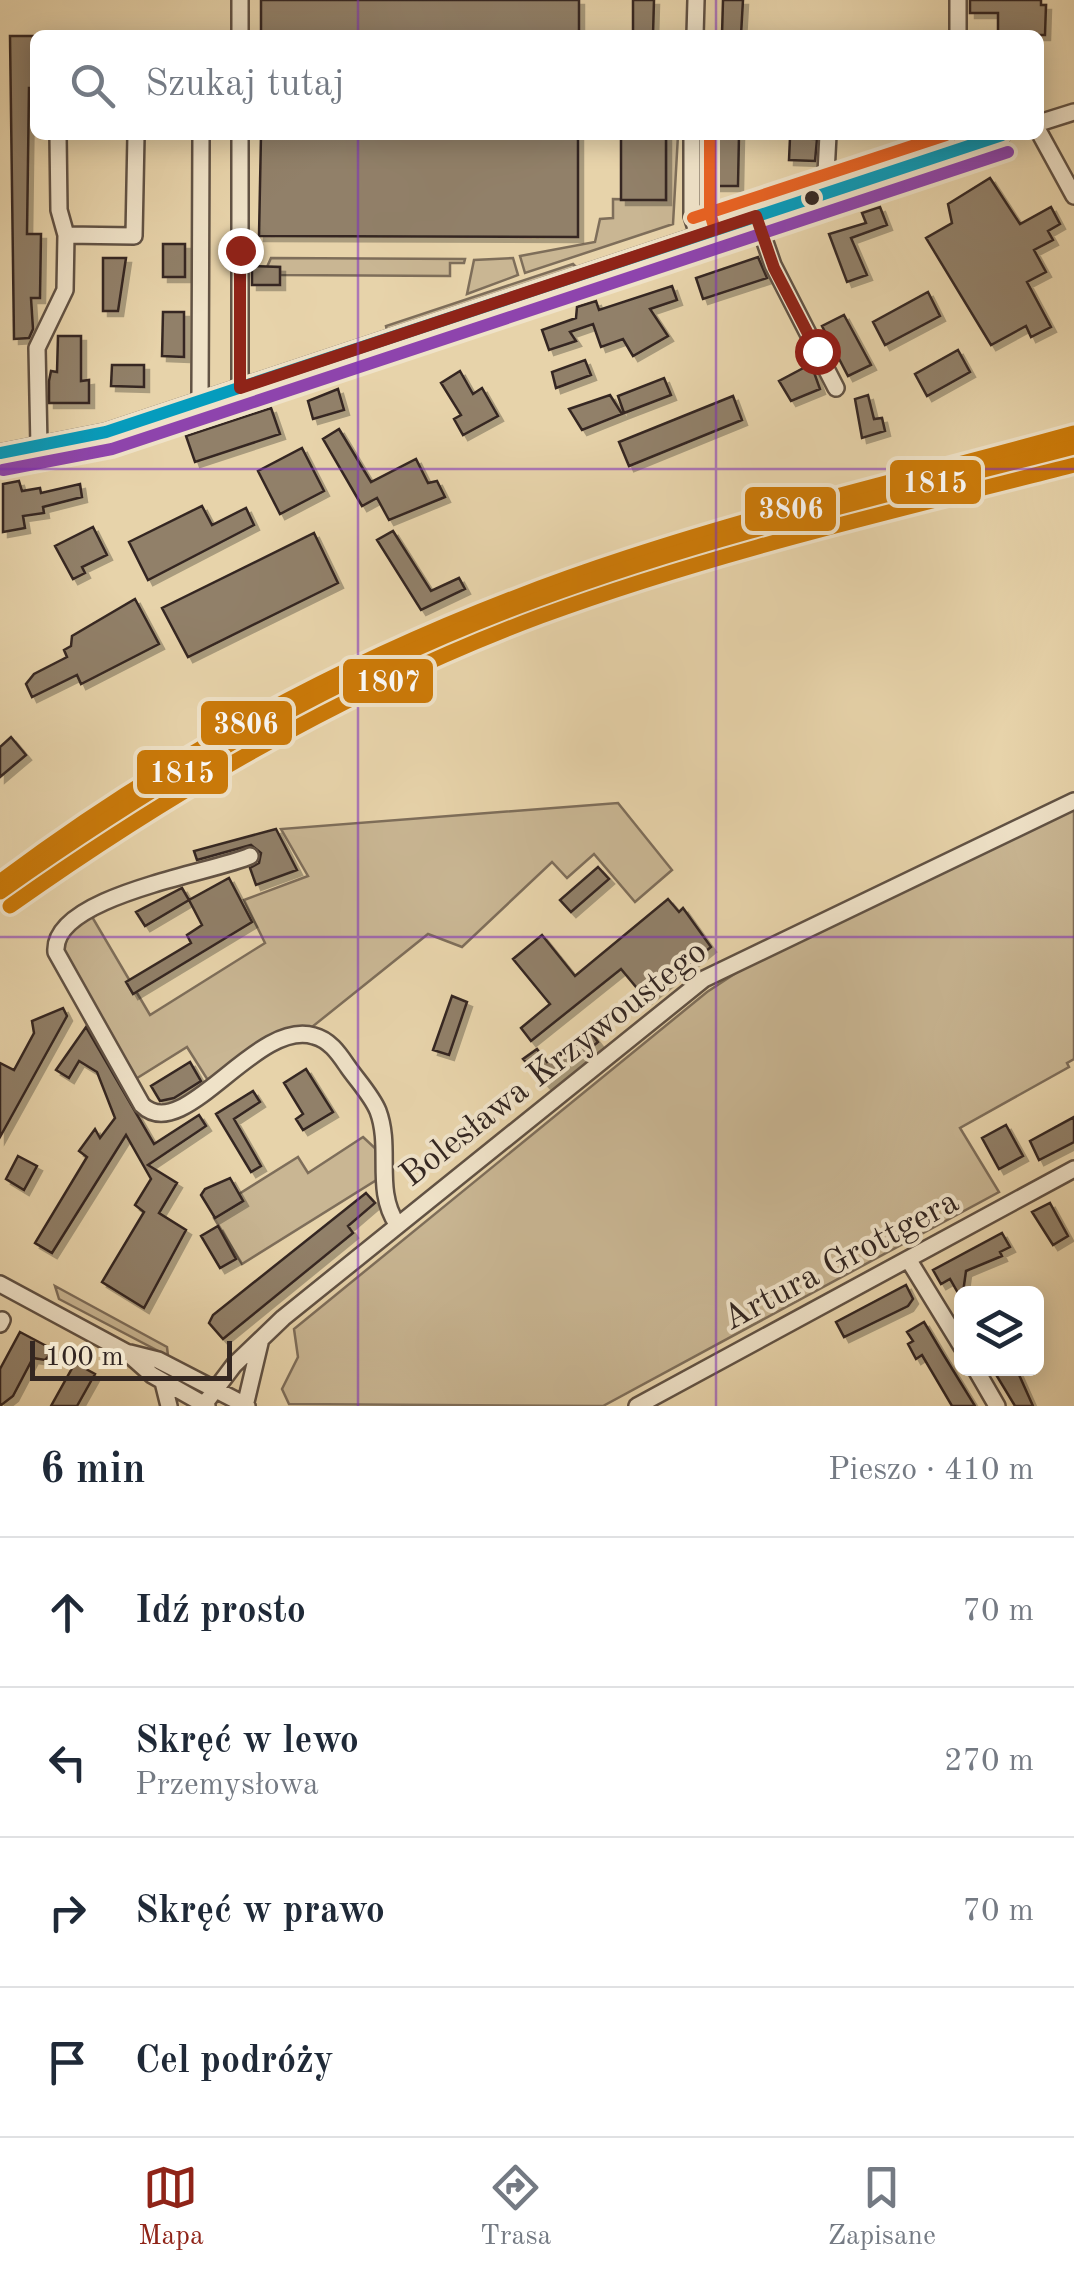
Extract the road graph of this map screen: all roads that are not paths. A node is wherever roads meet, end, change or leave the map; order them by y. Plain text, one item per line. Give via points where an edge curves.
1 (240, 0) edge
2 (696, 0) edge
3 (958, 0) edge
4 (240, 30) edge
5 (694, 30) edge
6 (958, 30) edge
7 (1074, 112) edge
8 (1044, 121) edge
9 (58, 140) edge
10 (136, 140) edge
11 (201, 140) edge
12 (240, 140) edge
13 (692, 140) edge
14 (828, 140) edge
15 (1043, 140) edge
16 (958, 142) edge
17 (832, 191) junction
18 (1074, 196) edge
19 (756, 216) junction
20 (66, 235) junction
21 (698, 235) junction
22 (240, 388) junction
23 (836, 388) dead end
24 (200, 401) junction
25 (39, 446) junction
26 (0, 454) edge
27 (1074, 802) edge
28 (250, 856) dead end
29 (1074, 1169) edge
30 (398, 1224) junction
31 (908, 1259) junction
32 (0, 1284) edge
33 (954, 1334) edge
34 (260, 1339) junction
35 (126, 1352) junction
36 (979, 1376) edge
37 (163, 1382) junction
38 (214, 1389) junction
39 (204, 1405) edge
40 (169, 1406) edge
41 (246, 1406) edge
42 (637, 1406) edge
43 (997, 1406) edge

1 - 4 street
2 - 5 street
3 - 6 street
7 - 8 street
9 - 20 street
10 - 20 street via 134,236
11 - 24 street
12 - 22 street
13 - 21 street
14 - 17 street
15 - 18 street
16 - 17 street
17 - 19 street
19 - 21 street
19 - 23 street via 774,268
20 - 25 street via 65,290 37,348
21 - 22 street
22 - 24 street
24 - 25 street
25 - 26 street
27 - 30 street, Bolesława Krzywoustego via 711,974
28 - 30 street via 214,871 185,872 82,913 61,931 56,952 142,1104 159,1116 203,1095 222,1074 288,1036 313,1035 330,1045 378,1110 386,1200
29 - 31 street, Artura Grottgera
30 - 34 street, Bolesława Krzywoustego
31 - 33 street
31 - 42 street, Artura Grottgera
32 - 35 street
34 - 38 street, Bolesława Krzywoustego
34 - 41 street
35 - 37 street
35 - 38 street via 158,1360
36 - 43 street
37 - 39 street
37 - 40 street
38 - 39 street, Bolesława Krzywoustego
38 - 41 street

